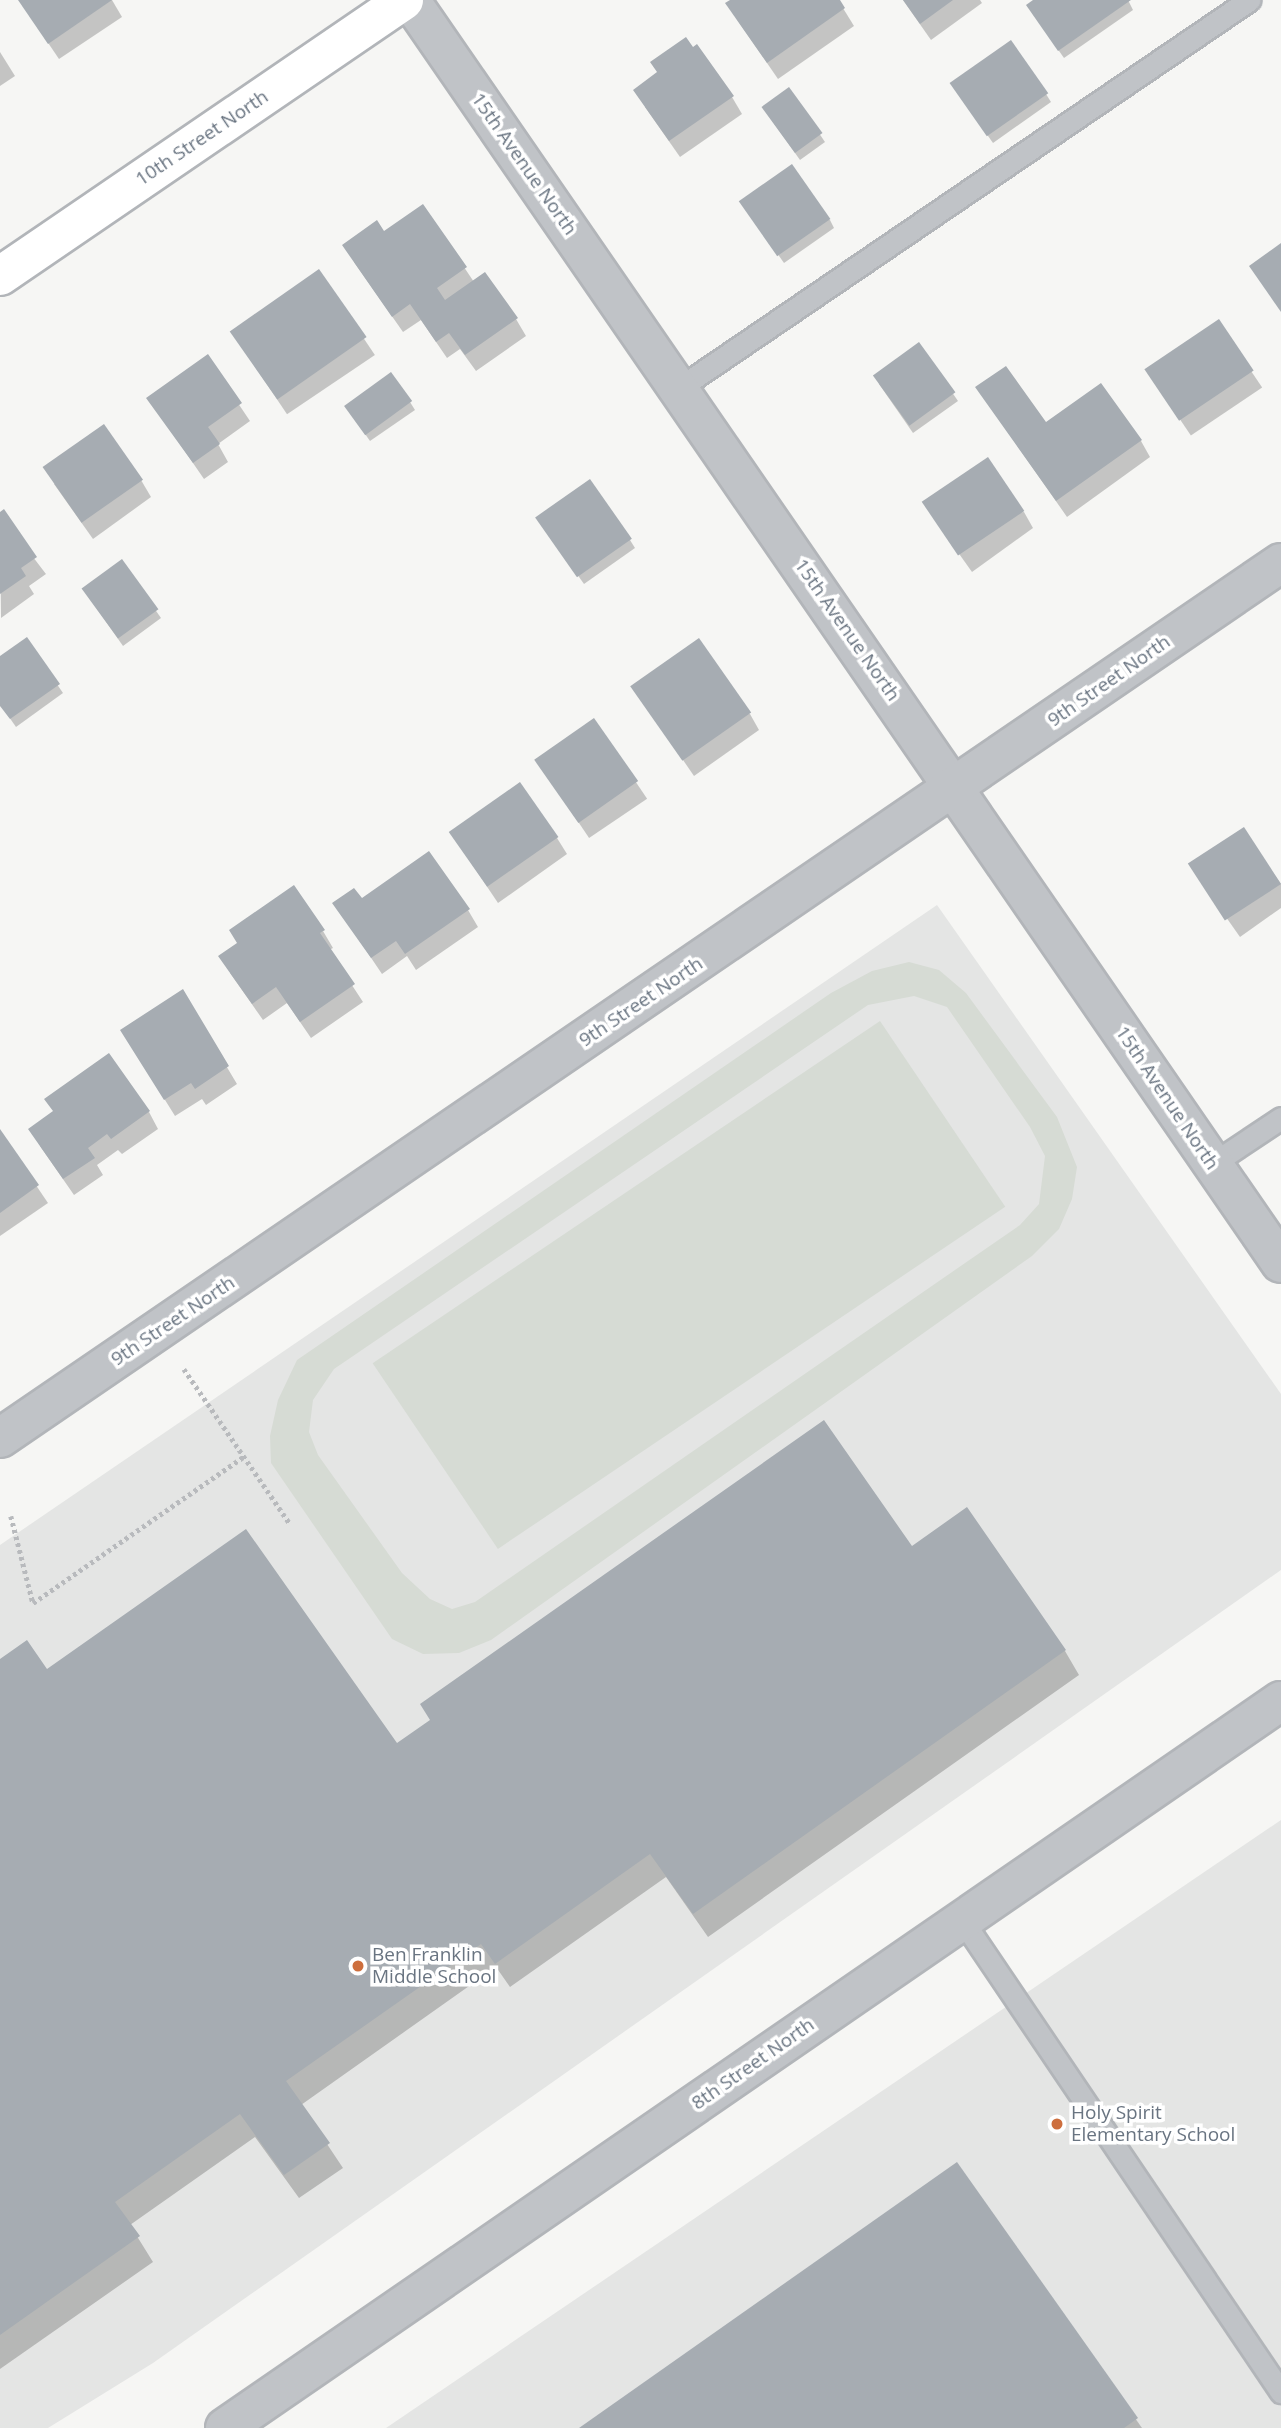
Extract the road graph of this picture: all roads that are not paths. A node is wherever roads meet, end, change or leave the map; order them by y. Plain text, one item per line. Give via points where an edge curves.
1 (407, 0) edge
2 (1249, 0) edge
3 (0, 276) edge
4 (679, 388) junction
5 (1281, 563) edge
6 (955, 788) junction
7 (1281, 1118) edge
8 (1212, 1164) junction
9 (1281, 1263) edge
10 (0, 1438) edge
11 (1281, 1701) edge
12 (962, 1920) junction
13 (1281, 2392) edge
14 (225, 2428) edge

1 - 3 main road, 10th Street North
1 - 4 street, 15th Avenue North
2 - 4 lane
4 - 6 street, 15th Avenue North
5 - 6 street, 9th Street North
6 - 8 street, 15th Avenue North
6 - 10 street, 9th Street North
7 - 8 lane
8 - 9 street, 15th Avenue North
11 - 12 street, 8th Street North
12 - 13 lane
12 - 14 street, 8th Street North

